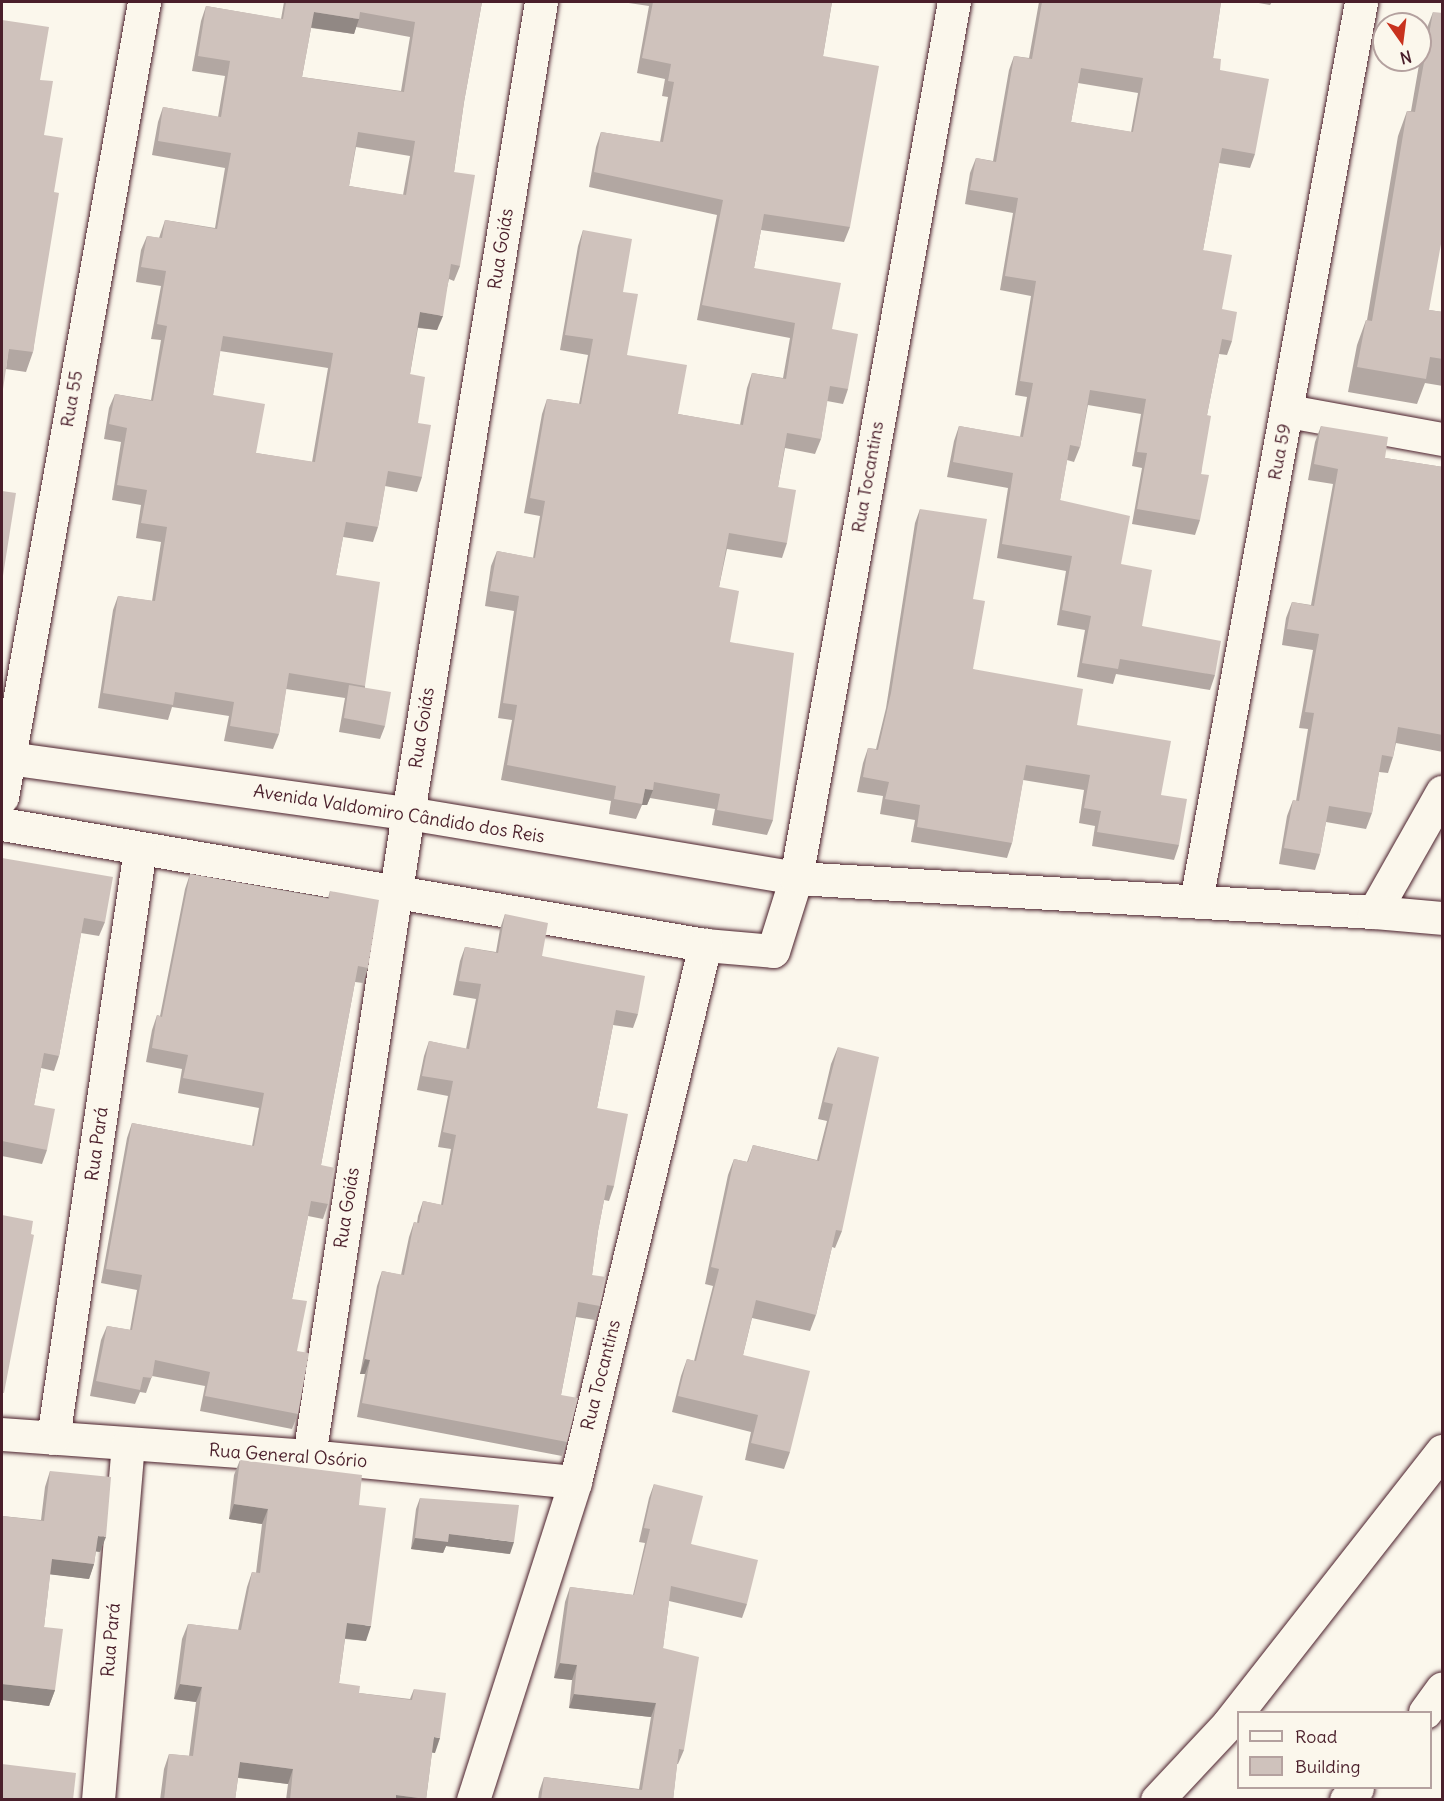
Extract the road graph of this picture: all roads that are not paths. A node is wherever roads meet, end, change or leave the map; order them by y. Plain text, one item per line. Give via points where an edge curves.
1 (144, 2) edge
2 (541, 2) edge
3 (954, 2) edge
4 (1361, 2) edge
5 (1288, 411) junction
6 (1443, 440) edge
7 (5, 758) edge
8 (1443, 792) edge
9 (2, 797) edge
10 (408, 813) junction
11 (2, 824) edge
12 (140, 849) junction
13 (796, 878) junction
14 (396, 890) junction
15 (1196, 902) junction
16 (1374, 912) junction
17 (1443, 918) edge
18 (705, 945) junction
19 (2, 1434) edge
20 (53, 1438) junction
21 (128, 1445) junction
22 (1443, 1451) edge
23 (309, 1456) junction
24 (575, 1482) junction
25 (1443, 1689) edge
26 (1238, 1711) edge
27 (1426, 1711) edge
28 (1237, 1713) edge
29 (98, 1800) edge
30 (473, 1800) edge
31 (1157, 1800) edge

1 - 7 street, Rua 55
2 - 10 street, Rua Goiás
3 - 13 street, Rua Tocantins
4 - 5 street, Rua 59
5 - 6 street
5 - 15 street, Rua 59
7 - 9 street, Rua 55
7 - 10 street, Avenida Valdomiro Cândido dos Reis
8 - 16 street
10 - 13 street, Avenida Valdomiro Cândido dos Reis
10 - 14 street, Rua Goiás
11 - 12 street
12 - 14 street
12 - 20 street, Rua Pará
13 - 15 street, Avenida Valdomiro Cândido dos Reis
13 - 18 street, Rua Tocantins via 773,951
14 - 18 street
14 - 23 street, Rua Goiás
15 - 16 street, Avenida Valdomiro Cândido dos Reis
16 - 17 street, Avenida Valdomiro Cândido dos Reis
18 - 24 street, Rua Tocantins
19 - 20 street, Rua General Osório
20 - 21 street, Rua General Osório
21 - 23 street, Rua General Osório
21 - 29 street, Rua Pará
22 - 26 street
23 - 24 street, Rua General Osório
24 - 30 street, Rua Tocantins
25 - 27 street
28 - 31 street

